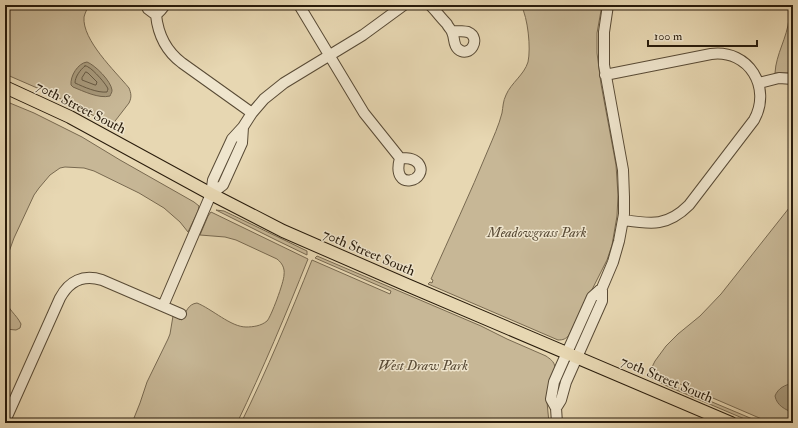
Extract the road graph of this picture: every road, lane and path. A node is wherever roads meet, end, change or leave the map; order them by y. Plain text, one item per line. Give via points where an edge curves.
1 (146, 5) edge
2 (165, 5) edge
3 (299, 5) edge
4 (404, 5) edge
5 (430, 5) edge
6 (608, 5) edge
7 (156, 14) junction
8 (452, 31) dead end
9 (329, 56) junction
10 (606, 75) junction
11 (793, 79) edge
12 (758, 83) junction
13 (5, 87) edge
14 (252, 113) junction
15 (400, 158) dead end
16 (211, 194) junction
17 (623, 220) junction
18 (164, 306) junction
19 (181, 314) dead end
20 (572, 355) junction
21 (5, 421) edge
22 (557, 423) edge
23 (732, 423) edge

1 - 7 street
2 - 7 street
3 - 9 street
4 - 9 street
5 - 8 street
6 - 10 street via 604,39
7 - 14 street via 161,36 176,58
9 - 14 street via 279,86
9 - 15 street via 364,113
10 - 12 street via 721,54 745,63 753,71
10 - 17 street via 623,170
11 - 12 street via 779,78
12 - 17 street via 760,103 754,120 683,210 661,222
13 - 16 main road, 70th Street South via 70,117
14 - 16 street via 243,126 242,143 223,185
16 - 18 street
16 - 20 main road, 70th Street South via 316,246
17 - 20 street via 615,256 602,288 592,297
18 - 19 street
18 - 21 street via 98,279 84,278 73,282 58,301
20 - 22 street via 557,374 553,389 551,399 556,408
20 - 23 main road, 70th Street South

